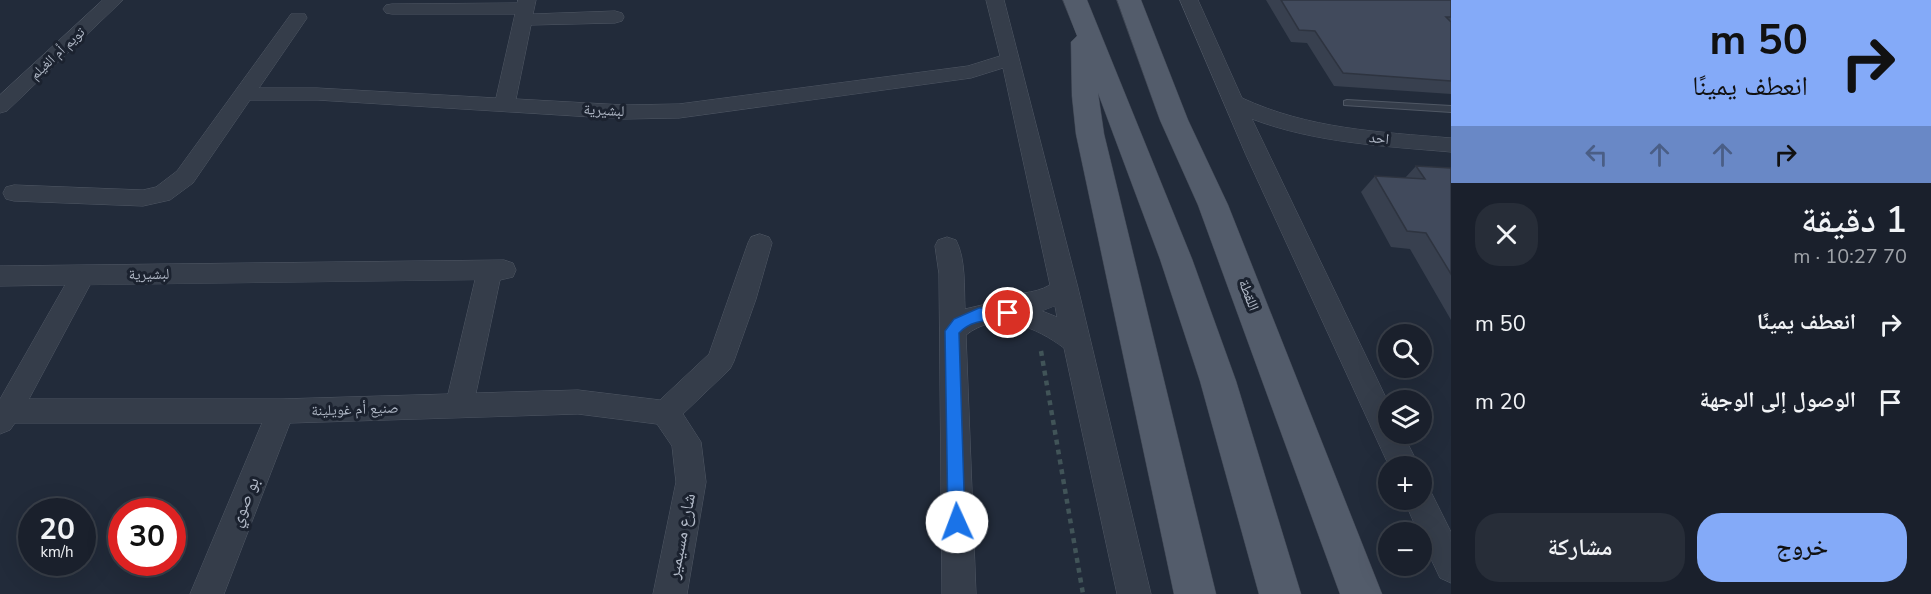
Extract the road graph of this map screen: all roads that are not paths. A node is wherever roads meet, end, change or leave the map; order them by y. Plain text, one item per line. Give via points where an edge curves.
1 (114, 0) edge
2 (995, 0) edge
3 (1129, 0) edge
4 (1189, 0) edge
5 (392, 9) dead end
6 (525, 9) edge
7 (1079, 9) edge
8 (615, 17) dead end
9 (298, 18) dead end
10 (1010, 58) junction
11 (959, 74) junction
12 (1018, 89) junction
13 (246, 94) junction
14 (1236, 103) junction
15 (1347, 103) dead end
16 (505, 104) junction
17 (0, 106) edge
18 (1449, 111) edge
19 (1307, 131) junction
20 (1451, 145) edge
21 (1257, 155) junction
22 (14, 193) dead end
23 (760, 243) dead end
24 (947, 246) dead end
25 (82, 275) junction
26 (0, 276) edge
27 (951, 287) junction
28 (1065, 288) junction
29 (1008, 309) junction
30 (952, 331) junction
31 (1077, 343) junction
32 (459, 405) junction
33 (280, 411) junction
34 (665, 413) junction
35 (4, 416) edge
36 (1399, 456) edge
37 (1424, 510) edge
38 (1451, 567) edge
39 (207, 594) edge
40 (670, 594) edge
41 (959, 594) edge
42 (1134, 594) edge
43 (1195, 594) edge
44 (1280, 594) edge
45 (1361, 594) edge

1 - 17 street, تويم أم الغيلم
2 - 10 street
3 - 45 main road, اللقطة via 1174,120 1218,215
4 - 14 street
5 - 6 street
6 - 8 street
6 - 16 street
7 - 43 main road via 1090,134
7 - 44 main road via 1214,370
9 - 13 street
10 - 11 street, لبشيرية
10 - 12 street
11 - 12 street, لبشيرية via 984,77
11 - 16 street, لبشيرية via 679,111 624,112
12 - 28 street
13 - 16 street, لبشيرية
13 - 22 street via 185,177 162,194 143,198
14 - 19 street, احد via 1269,120
14 - 21 street
15 - 18 lane
19 - 20 street, احد
19 - 21 street, احد via 1275,138
21 - 36 street
23 - 34 street via 720,361
24 - 27 street
25 - 26 street, لبشيرية
25 - 32 street, لبشيرية via 497,270
25 - 35 street
27 - 29 street via 978,301
27 - 30 street
28 - 29 street via 1047,300
28 - 31 street
29 - 30 street via 979,314 959,323
29 - 31 street via 1047,323
30 - 41 street
31 - 42 street
32 - 33 street, صنيع أم غويلينة
32 - 34 street, صنيع أم غويلينة via 578,402
33 - 35 street, صنيع أم غويلينة
33 - 39 street, بو صوي
34 - 40 street, شارع مسيمير via 686,442 691,483
37 - 38 street

